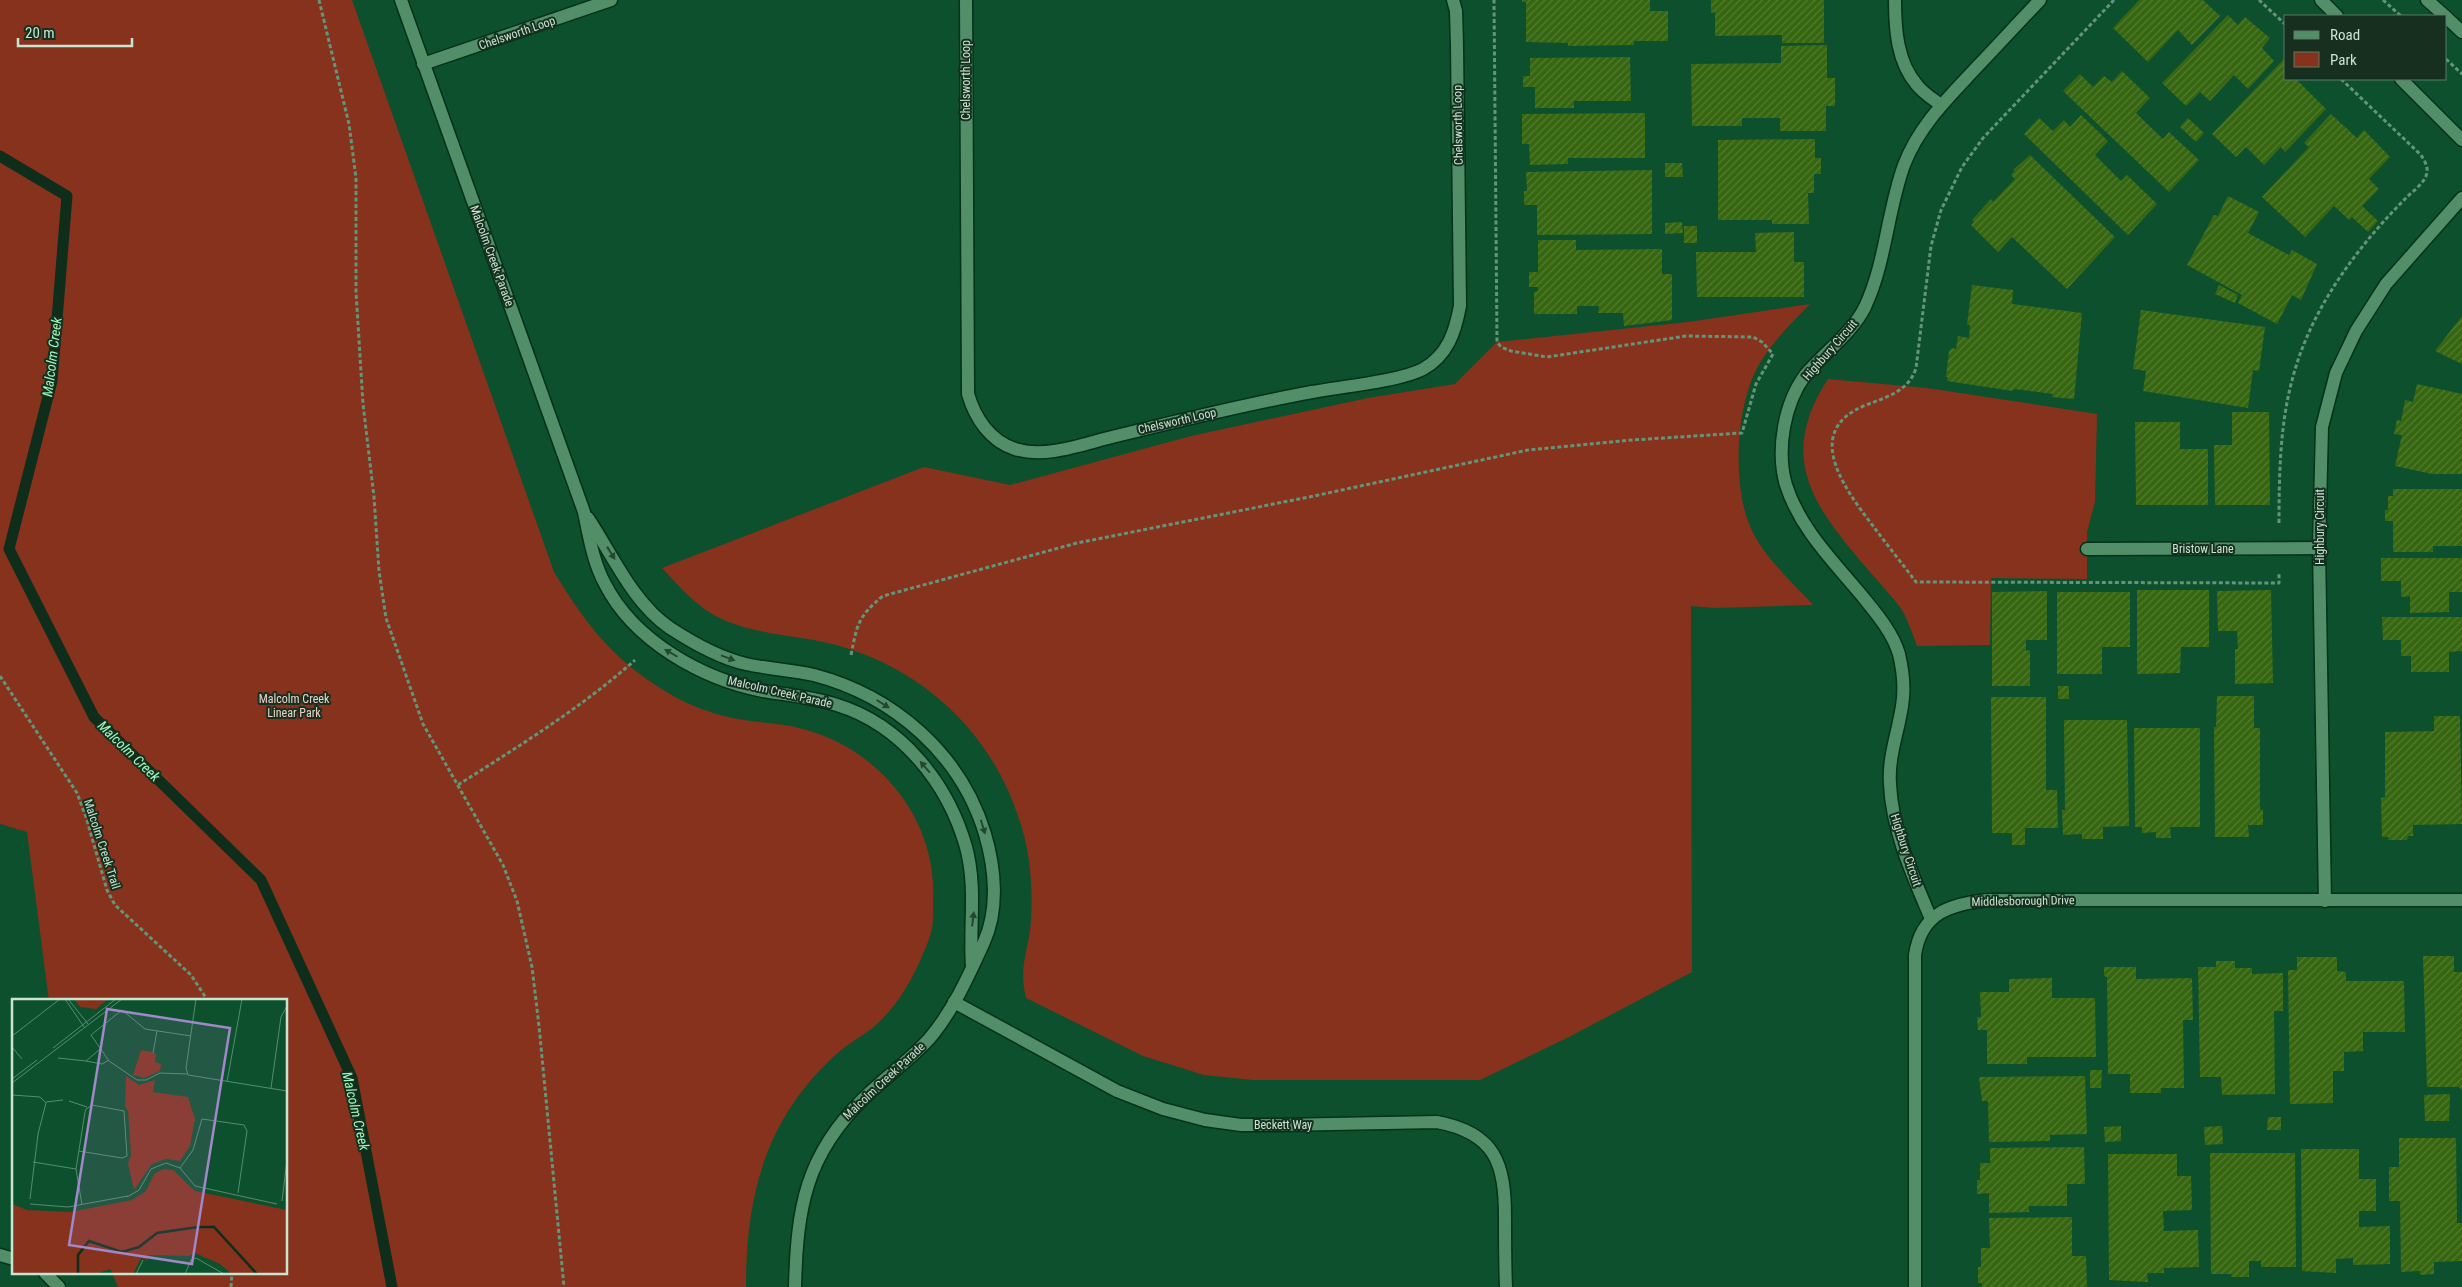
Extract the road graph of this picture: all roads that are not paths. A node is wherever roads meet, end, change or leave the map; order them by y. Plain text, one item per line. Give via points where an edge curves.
1 (401, 0) edge
2 (611, 0) edge
3 (966, 0) edge
4 (1453, 0) edge
5 (1895, 0) edge
6 (2039, 0) edge
7 (2321, 0) edge
8 (2427, 0) edge
9 (2336, 15) edge
10 (2443, 15) edge
11 (2447, 19) edge
12 (2462, 32) edge
13 (423, 64) junction
14 (2403, 80) edge
15 (1941, 105) junction
16 (2462, 140) edge
17 (2462, 198) edge
18 (584, 512) junction
19 (2319, 548) junction
20 (2088, 549) dead end
21 (2462, 900) edge
22 (2325, 901) junction
23 (1931, 919) junction
24 (972, 967) junction
25 (954, 1002) junction
26 (0, 1254) edge
27 (12, 1258) edge
28 (46, 1274) edge
29 (59, 1287) edge
30 (795, 1287) edge
31 (1506, 1287) edge
32 (1915, 1287) edge

1 - 13 street, Malcolm Creek Parade
2 - 13 street, Chelsworth Loop
3 - 4 street, Chelsworth Loop via 968,394 985,429 1000,442 1015,449 1036,452 1422,370 1448,347 1456,329 1460,306 1457,46
5 - 15 street via 1897,38 1905,67 1917,86
6 - 15 street, Highbury Circuit
7 - 9 street
8 - 10 street
11 - 12 street
13 - 18 street, Malcolm Creek Parade
14 - 16 street
15 - 23 street, Highbury Circuit via 1915,140 1903,167 1878,278 1863,310 1805,376 1793,398 1782,454 1786,483 1798,513 1817,542 1880,618 1898,651 1903,705 1892,745 1890,783 1894,820
17 - 19 street, Highbury Circuit via 2386,284 2356,331 2336,373 2322,427
24 -> 18 street, Malcolm Creek Parade via 973,881 966,847 951,806 928,770 899,739 839,705 728,682 654,643 620,608 605,584
18 -> 24 street, Malcolm Creek Parade via 637,595 667,626 708,650 745,664 813,675 869,696 902,716 934,744 961,780 979,814 991,855 994,891 990,928
19 - 20 street, Bristow Lane
19 - 22 street, Highbury Circuit
21 - 22 street, Middlesborough Drive
22 - 23 street, Middlesborough Drive via 1988,900 1963,903
23 - 32 street via 1922,931 1915,955
24 - 25 street, Malcolm Creek Parade
25 - 30 street, Malcolm Creek Parade via 930,1038 839,1123 820,1154 806,1189 797,1232
25 - 31 street, Beckett Way via 1117,1091 1163,1109 1205,1120 1241,1125 1437,1122 1458,1126 1489,1147 1503,1174
26 - 27 street
28 - 29 street

